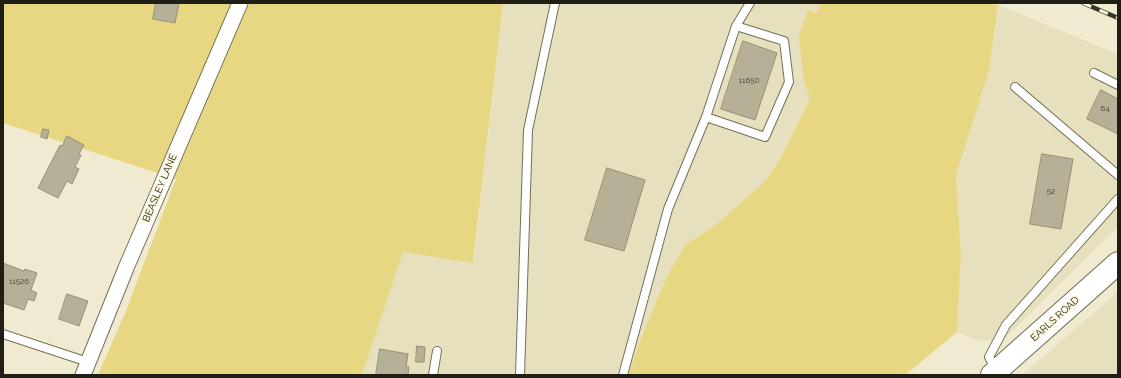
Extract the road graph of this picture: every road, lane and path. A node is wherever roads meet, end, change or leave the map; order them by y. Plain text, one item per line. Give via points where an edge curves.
1 (240, 3) edge
2 (555, 3) edge
3 (750, 3) edge
4 (736, 26) junction
5 (1094, 73) dead end
6 (1118, 85) edge
7 (1015, 87) dead end
8 (706, 117) junction
9 (1118, 175) edge
10 (1118, 199) edge
11 (1118, 263) edge
12 (3, 334) edge
13 (437, 351) dead end
14 (86, 369) edge
15 (994, 373) edge
16 (433, 375) edge
17 (520, 375) edge
18 (623, 375) edge

1 - 14 street, BEASLEY LANE via 126,268
2 - 17 lane via 528,130
3 - 4 lane
4 - 8 lane
4 - 8 lane via 784,41 789,82 765,137
5 - 6 lane
7 - 9 lane
8 - 18 lane via 668,209
10 - 15 lane via 1006,325 989,357
11 - 15 street, EARLS ROAD
12 - 14 lane
13 - 16 lane

